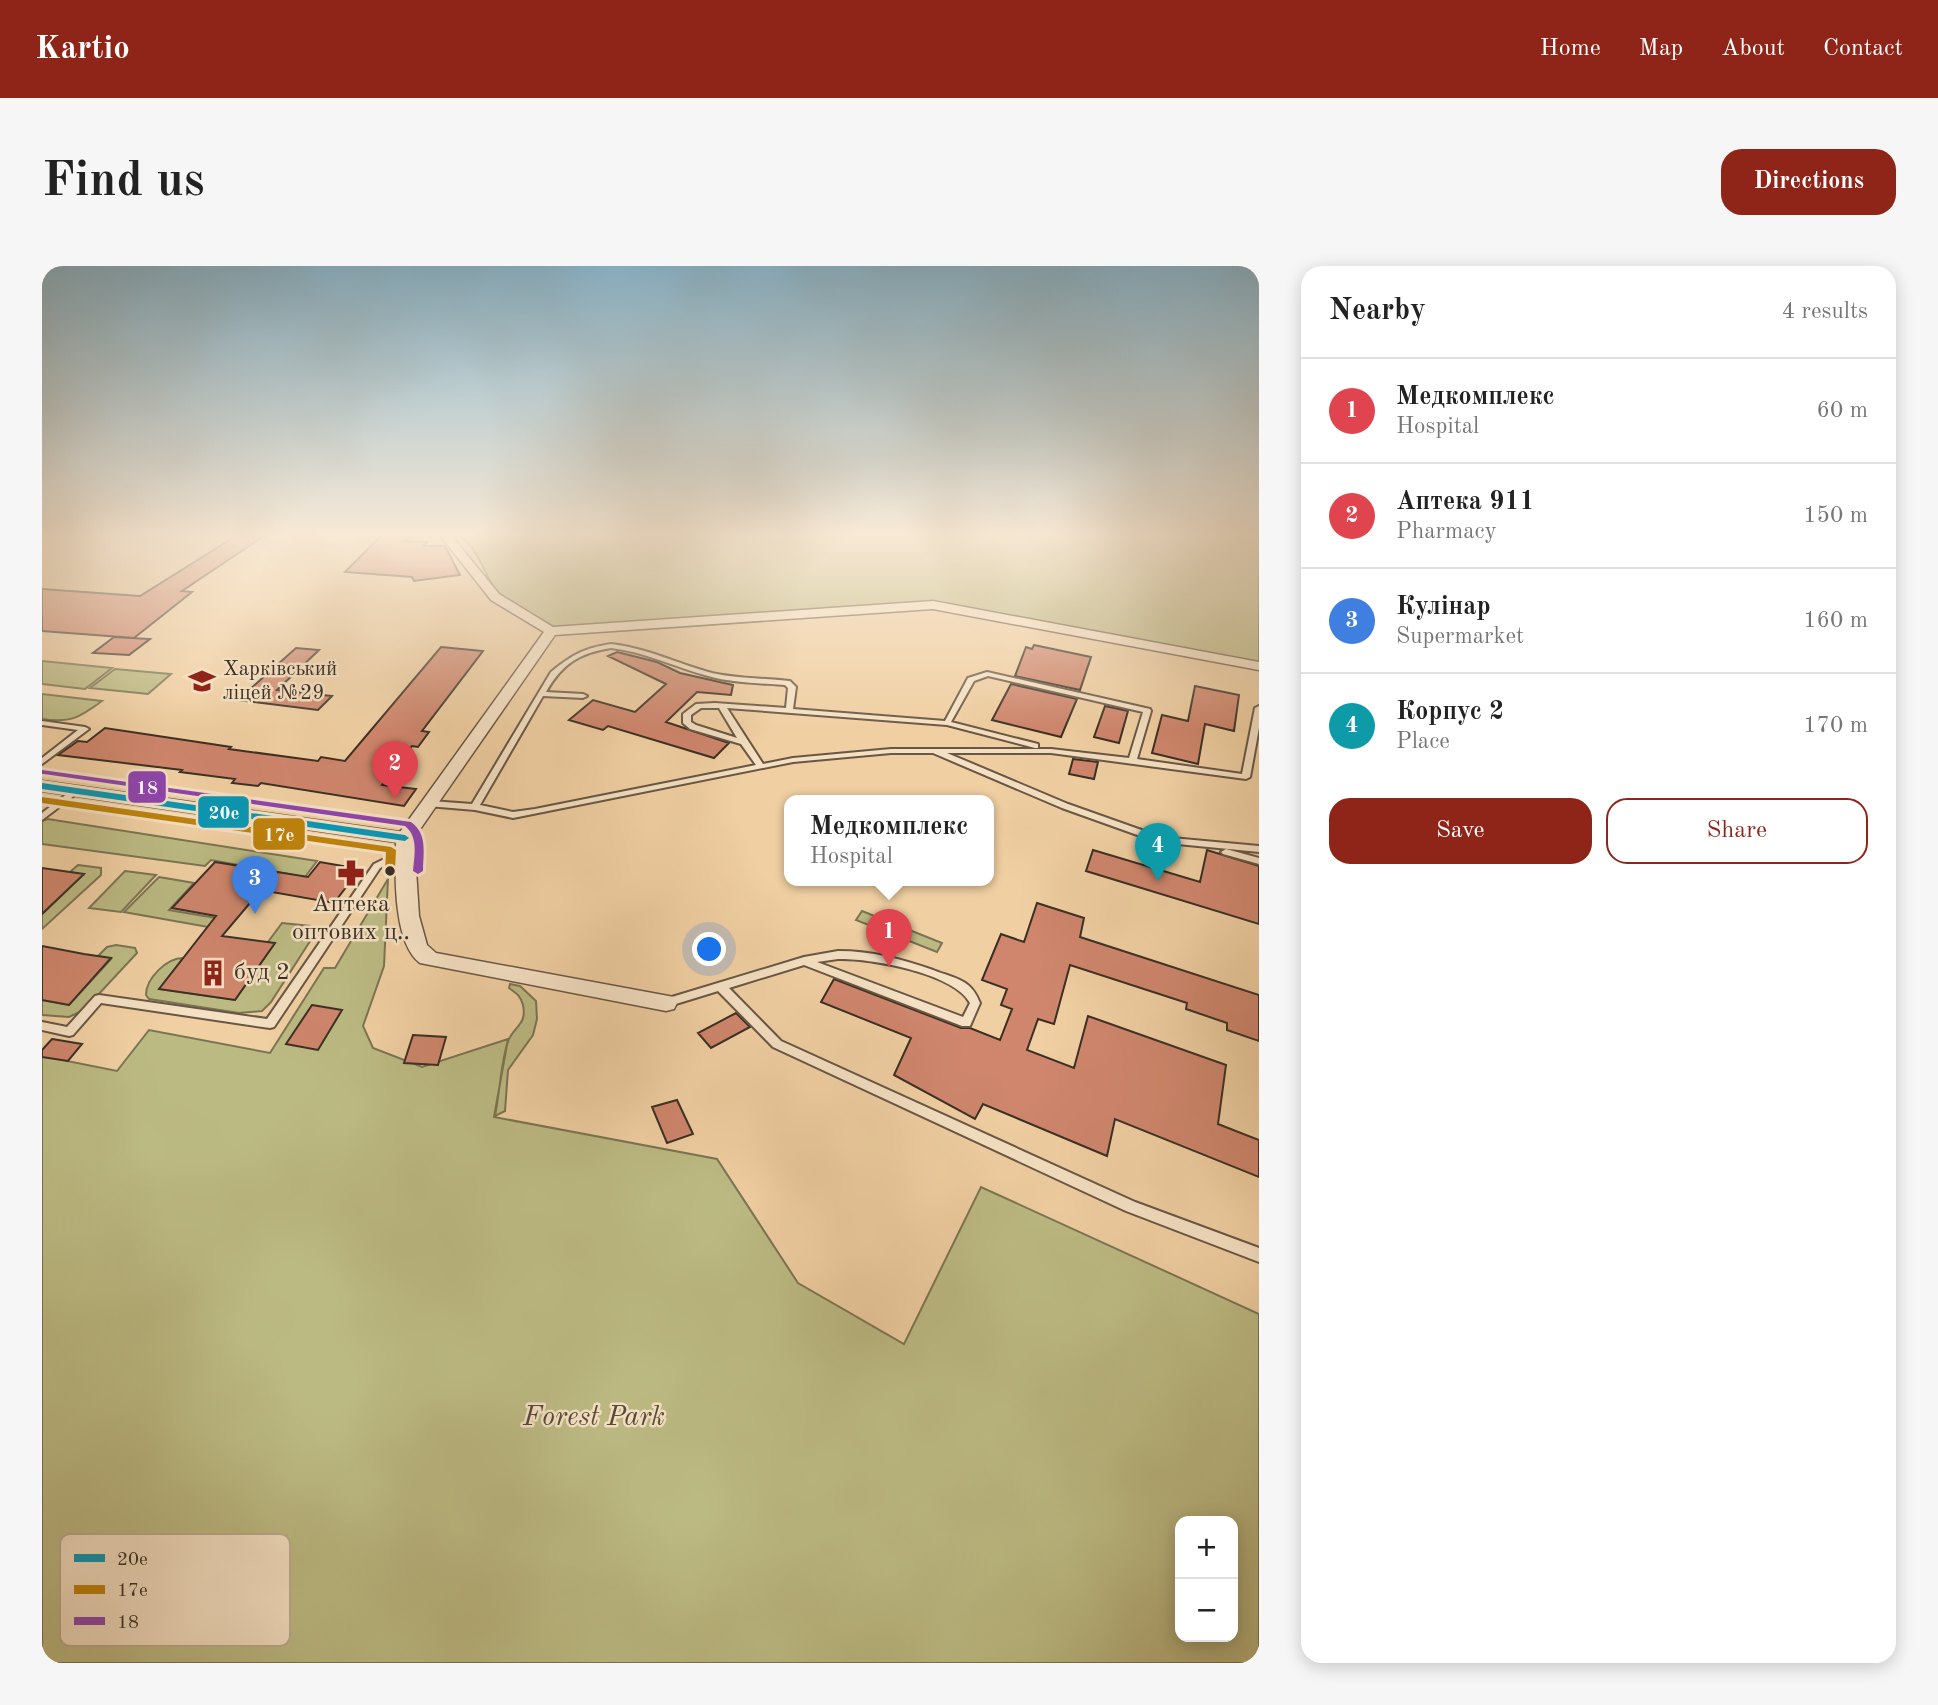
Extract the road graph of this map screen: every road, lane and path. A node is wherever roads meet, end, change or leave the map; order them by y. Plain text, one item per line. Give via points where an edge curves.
1 (499, 599) edge
2 (551, 631) junction
3 (1258, 668) edge
4 (541, 694) junction
5 (583, 696) dead end
6 (721, 705) junction
7 (1259, 708) edge
8 (789, 710) junction
9 (42, 723) edge
10 (947, 723) junction
11 (744, 742) junction
12 (934, 751) junction
13 (1051, 751) junction
14 (1132, 761) junction
15 (42, 762) edge
16 (761, 766) junction
17 (42, 786) edge
18 (76, 790) junction
19 (431, 804) junction
20 (475, 807) junction
21 (42, 817) edge
22 (405, 845) junction
23 (1203, 845) junction
24 (1259, 849) edge
25 (1259, 861) edge
26 (804, 961) junction
27 (720, 986) junction
28 (666, 1003) joint
29 (42, 1027) edge
30 (1259, 1255) edge

1 - 2 street
2 - 3 street via 933,605
2 - 19 street
4 - 5 lane
4 - 8 lane via 565,662 597,648 620,645 716,676 787,683 792,687
4 - 20 lane
6 - 8 lane
6 - 11 lane
6 - 11 lane via 695,707 687,714 687,723
7 - 14 lane via 1246,777
8 - 10 lane
9 - 15 lane via 85,729
10 - 13 lane
10 - 14 lane via 971,680 987,674 1147,711
11 - 16 lane
12 - 13 lane
12 - 16 lane via 836,755
12 - 23 lane via 1160,840
13 - 14 lane
16 - 20 lane via 535,812 513,815
17 - 18 street
18 - 21 lane
18 - 22 street
19 - 20 lane
19 - 22 street
22 - 28 street via 404,871 415,938 429,959
22 - 29 lane via 377,866 270,1024 99,999 69,1032
23 - 24 lane
23 - 25 lane
26 - 26 lane via 966,1023 975,1003 972,993 958,983 889,957 825,956
26 - 27 lane
27 - 28 lane
27 - 30 lane via 778,1044 1131,1207

